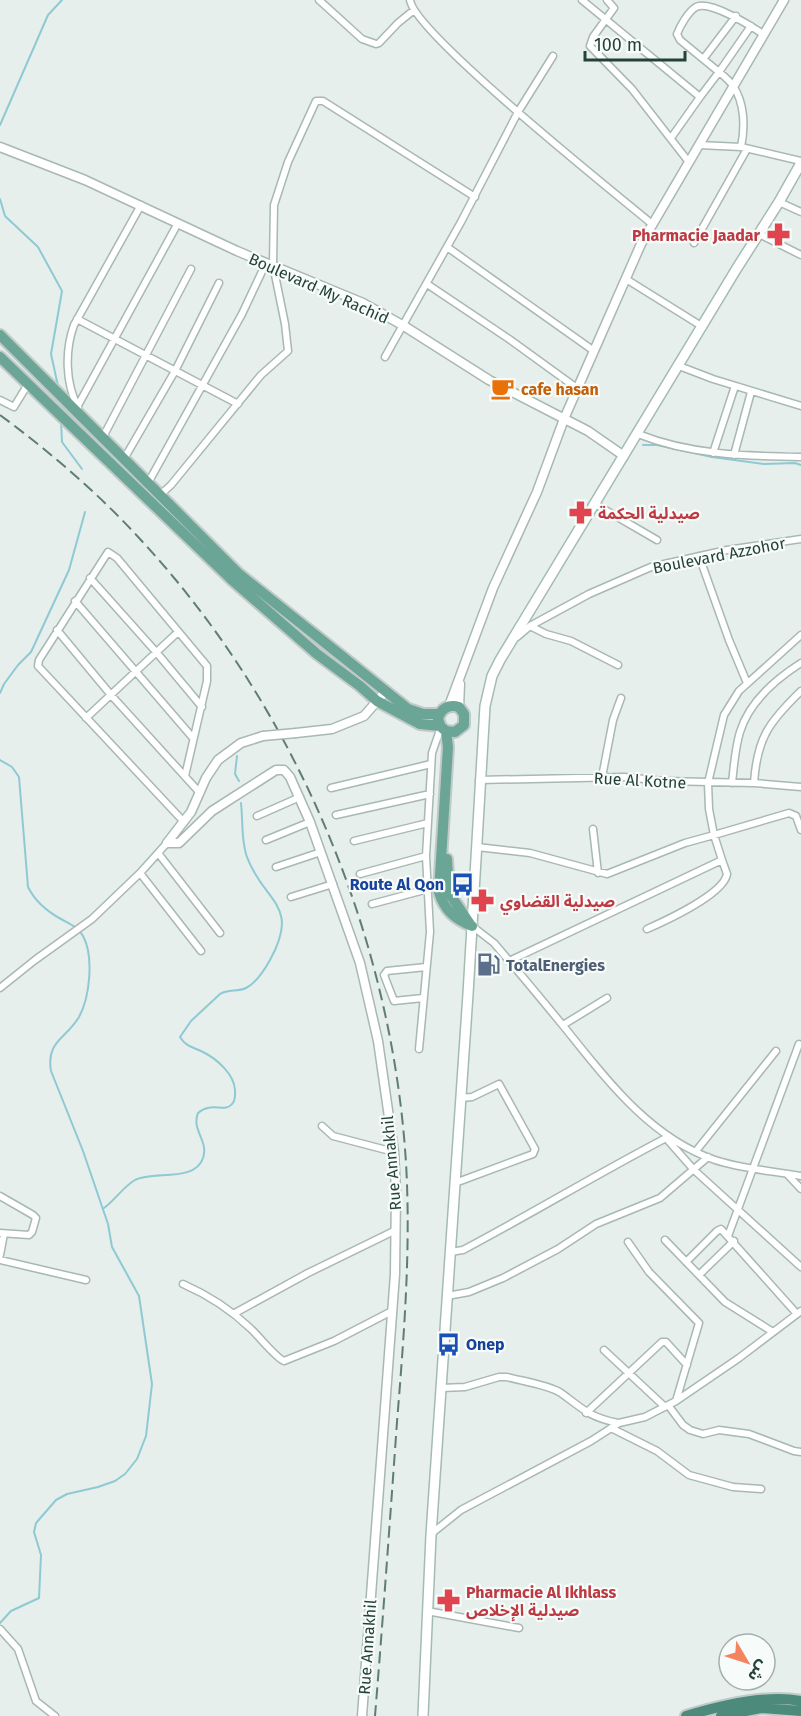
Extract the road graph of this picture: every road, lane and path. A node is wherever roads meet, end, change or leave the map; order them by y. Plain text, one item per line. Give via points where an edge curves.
1 (319, 0) edge
2 (410, 0) edge
3 (582, 0) edge
4 (607, 0) edge
5 (784, 0) edge
6 (414, 10) junction
7 (736, 16) junction
8 (605, 20) junction
9 (752, 26) junction
10 (763, 34) junction
11 (554, 56) dead end
12 (704, 58) junction
13 (719, 72) junction
14 (733, 85) junction
15 (700, 97) junction
16 (518, 112) junction
17 (671, 138) junction
18 (699, 145) junction
19 (2, 147) edge
20 (744, 148) junction
21 (688, 161) junction
22 (801, 162) edge
23 (475, 197) junction
24 (779, 202) junction
25 (141, 205) junction
26 (801, 212) edge
27 (178, 223) junction
28 (652, 224) junction
29 (759, 234) junction
30 (694, 243) dead end
31 (447, 247) junction
32 (801, 255) edge
33 (269, 264) junction
34 (191, 269) dead end
35 (626, 279) junction
36 (219, 283) dead end
37 (427, 284) junction
38 (77, 319) junction
39 (404, 326) junction
40 (703, 327) junction
41 (0, 335) edge
42 (115, 339) junction
43 (594, 351) junction
44 (145, 356) junction
45 (0, 357) edge
46 (385, 357) dead end
47 (679, 366) junction
48 (175, 370) junction
49 (28, 384) junction
50 (202, 384) junction
51 (735, 386) junction
52 (578, 389) junction
53 (751, 392) junction
54 (0, 400) edge
55 (237, 404) junction
56 (801, 406) edge
57 (77, 408) junction
58 (564, 419) junction
59 (638, 434) junction
60 (103, 437) junction
61 (713, 453) junction
62 (734, 455) junction
63 (624, 456) junction
64 (801, 457) edge
65 (124, 459) junction
66 (148, 483) junction
67 (160, 495) junction
68 (595, 504) junction
69 (801, 539) edge
70 (657, 540) dead end
71 (699, 556) junction
72 (90, 578) junction
73 (75, 601) junction
74 (530, 626) junction
75 (57, 630) junction
76 (178, 632) junction
77 (801, 635) edge
78 (512, 641) junction
79 (157, 653) junction
80 (801, 663) edge
81 (618, 664) dead end
82 (135, 673) junction
83 (747, 683) junction
84 (801, 691) edge
85 (386, 692) junction
86 (111, 695) junction
87 (621, 698) dead end
88 (377, 701) junction
89 (202, 707) junction
90 (454, 707) junction
91 (86, 718) junction
92 (442, 725) junction
93 (458, 731) junction
94 (193, 738) junction
95 (431, 764) junction
96 (185, 776) junction
97 (602, 777) junction
98 (479, 780) junction
99 (708, 783) junction
100 (732, 783) junction
101 (754, 783) junction
102 (801, 787) edge
103 (331, 788) dead end
104 (200, 793) junction
105 (430, 794) junction
106 (300, 797) junction
107 (336, 815) dead end
108 (257, 816) dead end
109 (184, 822) junction
110 (310, 822) junction
111 (428, 823) junction
112 (593, 829) dead end
113 (801, 830) edge
114 (714, 835) junction
115 (266, 840) dead end
116 (354, 841) dead end
117 (166, 843) junction
118 (477, 847) junction
119 (321, 852) junction
120 (158, 853) junction
121 (426, 856) junction
122 (722, 860) junction
123 (276, 867) dead end
124 (140, 873) junction
125 (598, 873) junction
126 (360, 874) dead end
127 (333, 884) junction
128 (428, 889) junction
129 (291, 897) dead end
130 (372, 904) dead end
131 (472, 926) junction
132 (647, 929) dead end
133 (220, 933) dead end
134 (201, 951) dead end
135 (509, 961) junction
136 (426, 967) junction
137 (0, 988) edge
138 (423, 998) junction
139 (607, 998) dead end
140 (563, 1025) junction
141 (799, 1044) dead end
142 (419, 1049) dead end
143 (776, 1051) dead end
144 (460, 1098) junction
145 (321, 1126) dead end
146 (666, 1137) junction
147 (696, 1151) junction
148 (394, 1152) junction
149 (708, 1157) junction
150 (754, 1168) junction
151 (694, 1170) junction
152 (786, 1173) junction
153 (801, 1176) edge
154 (455, 1183) junction
155 (801, 1189) edge
156 (0, 1196) edge
157 (739, 1209) junction
158 (396, 1230) junction
159 (2, 1233) edge
160 (731, 1239) junction
161 (665, 1240) dead end
162 (628, 1242) dead end
163 (450, 1252) junction
164 (0, 1255) edge
165 (0, 1260) edge
166 (686, 1262) junction
167 (801, 1266) edge
168 (699, 1275) junction
169 (86, 1280) dead end
170 (183, 1284) dead end
171 (447, 1296) junction
172 (392, 1311) junction
173 (799, 1312) edge
174 (235, 1313) junction
175 (773, 1332) junction
176 (604, 1350) dead end
177 (687, 1365) junction
178 (628, 1373) junction
179 (441, 1388) junction
180 (676, 1401) junction
181 (667, 1406) junction
182 (586, 1413) junction
183 (619, 1423) junction
184 (611, 1428) junction
185 (801, 1452) edge
186 (761, 1489) dead end
187 (430, 1534) junction
188 (427, 1611) junction
189 (519, 1628) dead end
190 (2, 1631) edge
191 (800, 1710) edge
192 (422, 1713) edge
193 (55, 1716) edge
194 (362, 1716) edge
195 (686, 1716) edge
196 (721, 1716) edge

1 - 6 street via 362,39 376,44
2 - 6 street
3 - 8 street
4 - 8 street via 614,8
5 - 10 street
6 - 16 street via 452,52
7 - 9 street
7 - 12 street
7 - 12 street via 701,5 695,7 676,34
8 - 15 street
8 - 17 street via 590,46 632,89
9 - 10 street
9 - 13 street
10 - 14 street
11 - 16 street
12 - 13 street
13 - 14 street
13 - 15 street
14 - 18 street
14 - 20 street via 743,119
15 - 17 street
16 - 23 street
16 - 28 street
17 - 21 street
18 - 20 street
18 - 21 street
19 - 25 street, Boulevard My Rachid
20 - 22 street
20 - 30 street
21 - 28 street
22 - 24 main road
23 - 31 street
23 - 33 street via 318,100 277,191
24 - 26 street
24 - 29 main road
25 - 27 street, Boulevard My Rachid
25 - 38 street
27 - 33 street, Boulevard My Rachid
27 - 42 street
28 - 35 street
29 - 32 street
29 - 40 main road
31 - 37 street
31 - 43 street
33 - 39 street, Boulevard My Rachid via 363,303
33 - 50 street
33 - 55 street via 288,349
34 - 44 street
35 - 40 street
35 - 43 street
36 - 48 street
37 - 39 street
37 - 52 street
38 - 42 street
38 - 57 street via 70,335 68,359
39 - 46 street
39 - 58 street, Boulevard My Rachid via 489,380
40 - 47 main road
41 - 57 main road
42 - 44 street
42 - 57 street
43 - 52 street
44 - 48 street
44 - 60 street
45 - 49 main road
47 - 51 street
47 - 59 main road
48 - 50 street
48 - 65 street
49 - 54 street via 14,407
49 - 88 main road via 232,580
50 - 55 street
50 - 66 street
51 - 53 street
51 - 61 street
52 - 58 street
53 - 56 street
53 - 62 street
55 - 67 street
57 - 60 main road
58 - 63 street, Boulevard My Rachid
58 - 90 street via 537,492 493,588 463,669
59 - 61 street
59 - 63 main road
60 - 65 main road
61 - 62 street
62 - 64 street
63 - 68 main road
65 - 66 main road
66 - 67 main road
67 - 85 main road via 239,574
68 - 70 street
68 - 78 main road
69 - 71 street, Boulevard Azzohor
71 - 74 street, Boulevard Azzohor via 651,567 621,579
71 - 83 street
72 - 73 street
72 - 76 street via 106,552 110,552
72 - 79 street
73 - 75 street
73 - 82 street
74 - 78 street, Boulevard Azzohor
74 - 81 street
75 - 86 street
75 - 91 street via 38,666
76 - 79 street
76 - 89 street via 207,666
77 - 83 street
78 - 98 main road via 492,676 485,705
79 - 82 street
79 - 89 street
80 - 100 street via 752,708 740,732
82 - 86 street
82 - 94 street
83 - 99 street via 724,715
84 - 101 street via 764,735
85 - 88 street
85 - 92 main road via 408,709
86 - 91 street
86 - 96 street
87 - 97 street
88 - 92 main road via 420,724
88 - 104 street, bridge via 364,716 332,729 241,742 224,754 208,774
89 - 94 street
90 - 92 main road via 443,709
90 - 93 main road via 465,714 465,722
91 - 109 street
92 - 93 main road
92 - 95 street
92 - 131 main road via 448,747 439,892 447,910
93 - 131 main road via 446,868 449,893
94 - 96 street
95 - 103 street
95 - 105 street
96 - 104 street
97 - 98 street, Rue Al Kotne
97 - 99 street, Rue Al Kotne
98 - 118 main road
99 - 100 street, Rue Al Kotne
99 - 114 street
100 - 101 street, Rue Al Kotne
101 - 102 street, Rue Al Kotne
104 - 109 street
105 - 107 street
105 - 111 street
106 - 108 street
106 - 110 street, Rue Annakhil
106 - 117 street, Rue Annakhil via 287,772 279,769 212,811 179,843
109 - 117 street
110 - 115 street
110 - 119 street, Rue Annakhil
111 - 116 street
111 - 121 street
112 - 125 street
113 - 114 street via 795,816 789,813
114 - 122 street
114 - 125 street via 607,874
117 - 120 street
118 - 125 street via 530,854
118 - 131 main road
119 - 123 street
119 - 127 street, Rue Annakhil
120 - 124 street
120 - 133 street
121 - 126 street
121 - 128 street
122 - 132 street via 727,874 724,882 688,910
122 - 135 street
124 - 134 street
124 - 137 street via 85,924
127 - 129 street
127 - 148 street, Rue Annakhil via 365,982
128 - 130 street
128 - 136 street via 430,932
131 - 135 street
131 - 144 main road
135 - 140 street
136 - 138 street
136 - 138 street via 387,971 384,975 394,1001
138 - 142 street
139 - 140 street
140 - 146 street via 612,1086
141 - 150 street
143 - 147 street
144 - 154 main road
144 - 154 street via 472,1097 499,1084 535,1149 533,1154
145 - 148 street via 333,1136
146 - 147 street
146 - 151 street
146 - 163 street via 472,1246
147 - 149 street
148 - 158 street, Rue Annakhil
149 - 150 street
149 - 151 street
150 - 152 street
150 - 157 street
151 - 157 street
151 - 171 street via 660,1198 596,1224 503,1278
152 - 153 street
152 - 155 street
154 - 163 main road
156 - 159 street via 36,1218 29,1235
157 - 160 street
157 - 167 street
158 - 172 street, Rue Annakhil
158 - 174 street
159 - 164 street
160 - 166 street via 718,1230
160 - 168 street
160 - 173 street
161 - 166 street
162 - 177 street via 649,1272 699,1321
163 - 171 main road
165 - 169 street
166 - 168 street
168 - 175 street via 725,1302
170 - 174 street
171 - 179 main road
172 - 174 street via 284,1361
172 - 194 street, Rue Annakhil
173 - 175 street
175 - 180 street
176 - 178 street
177 - 178 street via 663,1341
177 - 180 street
178 - 181 street
178 - 182 street
179 - 182 street via 507,1377 560,1392
179 - 187 main road
180 - 181 street
181 - 183 street via 645,1417
181 - 185 street via 690,1430 702,1434 719,1430 748,1434
182 - 183 street
183 - 184 street
184 - 186 street via 657,1451 688,1475 733,1487
184 - 187 street via 461,1510
187 - 188 main road
188 - 189 street
188 - 192 main road
190 - 193 street via 18,1649 36,1701
191 - 195 highway via 791,1699 750,1701
191 - 196 highway via 760,1708

